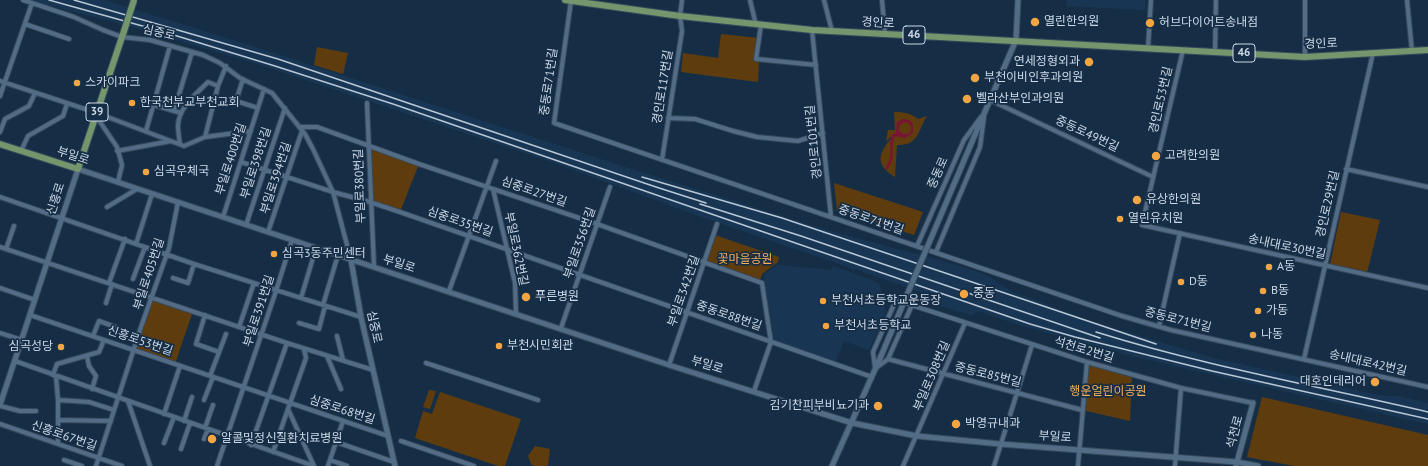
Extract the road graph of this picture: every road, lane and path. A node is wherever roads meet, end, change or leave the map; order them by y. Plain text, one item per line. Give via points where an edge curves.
1 (23, 0) edge
2 (134, 0) edge
3 (569, 0) edge
4 (682, 0) edge
5 (750, 0) edge
6 (824, 0) edge
7 (882, 0) edge
8 (1018, 0) edge
9 (1151, 0) edge
10 (1155, 0) edge
11 (1216, 0) edge
12 (1305, 0) edge
13 (1407, 0) edge
14 (32, 3) junction
15 (1150, 6) junction
16 (680, 16) junction
17 (25, 24) junction
18 (758, 25) junction
19 (812, 30) junction
20 (832, 31) junction
21 (123, 34) junction
22 (885, 34) junction
23 (69, 38) dead end
24 (1016, 40) junction
25 (170, 46) junction
26 (1148, 48) junction
27 (1183, 50) junction
28 (1428, 50) edge
29 (1412, 51) junction
30 (192, 52) junction
31 (1216, 52) junction
32 (1373, 53) junction
33 (1305, 57) junction
34 (816, 65) junction
35 (226, 66) junction
36 (243, 79) junction
37 (2, 82) edge
38 (218, 86) junction
39 (264, 89) junction
40 (35, 93) junction
41 (0, 96) edge
42 (990, 100) junction
43 (367, 103) dead end
44 (67, 104) junction
45 (154, 104) junction
46 (258, 108) junction
47 (285, 108) junction
48 (174, 111) junction
49 (985, 112) junction
50 (181, 113) junction
51 (96, 115) junction
52 (668, 118) junction
53 (301, 129) junction
54 (146, 131) junction
55 (251, 131) junction
56 (0, 132) edge
57 (823, 133) junction
58 (205, 137) junction
59 (171, 141) junction
60 (0, 144) edge
61 (180, 144) junction
62 (368, 145) junction
63 (21, 151) junction
64 (117, 151) junction
65 (662, 160) junction
66 (496, 161) dead end
67 (241, 162) junction
68 (78, 169) junction
69 (1346, 169) junction
70 (264, 170) junction
71 (1153, 176) junction
72 (286, 177) junction
73 (118, 182) junction
74 (487, 186) junction
75 (610, 187) dead end
76 (1428, 187) edge
77 (137, 189) junction
78 (493, 189) junction
79 (333, 192) junction
80 (152, 194) junction
81 (0, 197) edge
82 (178, 202) junction
83 (370, 202) junction
84 (107, 207) dead end
85 (223, 217) junction
86 (831, 217) junction
87 (62, 218) junction
88 (597, 224) junction
89 (718, 224) dead end
90 (246, 225) junction
91 (1142, 225) joint
92 (14, 226) dead end
93 (268, 232) junction
94 (1180, 233) junction
95 (469, 235) junction
96 (125, 239) junction
97 (292, 240) junction
98 (136, 244) junction
99 (917, 246) junction
100 (0, 247) edge
101 (145, 247) junction
102 (316, 248) junction
103 (506, 248) junction
104 (6, 249) junction
105 (936, 252) junction
106 (167, 255) junction
107 (338, 255) junction
108 (351, 260) junction
109 (704, 262) junction
110 (47, 263) junction
111 (194, 264) junction
112 (1324, 265) junction
113 (374, 267) junction
114 (580, 274) junction
115 (173, 278) dead end
116 (133, 279) dead end
117 (254, 283) junction
118 (111, 284) junction
119 (0, 288) edge
120 (1428, 288) edge
121 (276, 290) junction
122 (449, 291) junction
123 (153, 298) junction
124 (301, 298) junction
125 (35, 300) junction
126 (106, 303) dead end
127 (324, 305) junction
128 (912, 305) junction
129 (687, 312) junction
130 (516, 313) junction
131 (30, 315) junction
132 (205, 315) junction
133 (361, 317) junction
134 (299, 323) dead end
135 (965, 323) junction
136 (1159, 326) junction
137 (239, 327) junction
138 (118, 328) dead end
139 (561, 328) junction
140 (0, 333) edge
141 (226, 334) dead end
142 (262, 334) junction
143 (93, 336) junction
144 (337, 336) dead end
145 (22, 340) junction
146 (104, 340) junction
147 (771, 342) junction
148 (287, 343) junction
149 (1032, 345) junction
150 (304, 349) junction
151 (134, 350) junction
152 (219, 352) junction
153 (86, 356) junction
154 (327, 356) junction
155 (888, 359) junction
156 (1304, 359) junction
157 (343, 360) junction
158 (15, 361) junction
159 (1087, 362) junction
160 (426, 363) dead end
161 (668, 365) junction
162 (180, 366) junction
163 (875, 369) junction
164 (373, 370) junction
165 (943, 374) junction
166 (54, 375) junction
167 (212, 376) junction
168 (872, 377) junction
169 (243, 387) junction
170 (1428, 387) edge
171 (1181, 388) junction
172 (92, 389) junction
173 (340, 389) dead end
174 (754, 391) junction
175 (1017, 393) junction
176 (268, 395) junction
177 (192, 397) dead end
178 (118, 398) junction
179 (58, 400) junction
180 (204, 400) dead end
181 (538, 400) dead end
182 (128, 401) junction
183 (290, 403) junction
184 (1253, 403) joint
185 (212, 405) dead end
186 (0, 406) edge
187 (288, 409) junction
188 (114, 410) junction
189 (1082, 410) junction
190 (36, 411) dead end
191 (164, 414) junction
192 (174, 417) junction
193 (58, 420) junction
194 (110, 421) junction
195 (184, 421) junction
196 (343, 421) junction
197 (190, 423) junction
198 (852, 423) junction
199 (0, 424) edge
200 (206, 429) junction
201 (227, 436) junction
202 (388, 436) junction
203 (917, 436) junction
204 (204, 439) dead end
205 (400, 441) dead end
206 (336, 442) junction
207 (164, 443) dead end
208 (58, 444) junction
209 (1000, 444) junction
210 (251, 445) junction
211 (181, 449) dead end
212 (1079, 450) junction
213 (273, 452) junction
214 (1176, 457) junction
215 (98, 458) junction
216 (64, 460) dead end
217 (330, 460) junction
218 (300, 464) edge
219 (394, 464) edge
220 (1236, 464) edge
221 (82, 466) edge
222 (96, 466) edge
223 (121, 466) edge
224 (150, 466) edge
225 (217, 466) edge
226 (314, 466) edge
227 (328, 466) edge
228 (347, 466) edge
229 (474, 466) edge
230 (832, 466) edge
231 (903, 466) edge
232 (994, 466) edge
233 (1078, 466) edge
234 (1175, 466) edge
235 (1258, 466) edge

1 - 14 street, 심중로
2 - 21 main road, 신흥로 / 39, bridge
3 - 16 main road, 경인로 / 46
3 - 65 street, 중동로71번길 via 554,124
4 - 16 street, 경인로117번길
5 - 18 street
6 - 20 street
7 - 22 street
8 - 24 street, 중동로
9 - 15 street
10 - 15 street
11 - 31 street
12 - 33 street
13 - 29 street
14 - 17 street
14 - 21 street, 심중로 via 103,30
15 - 26 street
16 - 18 main road, 경인로 / 46
16 - 52 street, 경인로117번길 via 682,30
17 - 23 street
17 - 37 street
18 - 19 main road, 경인로 / 46
18 - 34 street via 756,59
19 - 20 main road, 경인로 / 46
19 - 34 street, 경인로101번길
20 - 22 main road, 경인로 / 46
21 - 25 street, 심중로
21 - 51 main road, 신흥로 / 39
22 - 24 main road, 경인로 / 46
24 - 26 main road, 경인로 / 46
24 - 42 street, 중동로
25 - 30 street, 심중로
25 - 45 street
26 - 27 main road, 경인로 / 46
27 - 31 main road, 경인로 / 46
27 - 71 street, 경인로53번길
28 - 29 main road, 경인로 / 46
29 - 32 main road, 경인로 / 46
30 - 35 street, 심중로 via 203,54
30 - 48 street
31 - 33 main road, 경인로 / 46
32 - 33 main road, 경인로 / 46
32 - 69 street, 경인로29번길
34 - 57 street, 경인로101번길
35 - 36 street, 심중로
35 - 38 street
36 - 39 street, 심중로
36 - 46 street via 236,101
37 - 40 street
37 - 41 street
38 - 50 street via 208,82 192,97
38 - 58 street
39 - 46 street, 부일로400번길
39 - 47 street, 심중로 via 272,93
40 - 44 street
40 - 56 street via 29,106 5,119
42 - 49 street, 중동로
42 - 71 street, 중동로49번길
43 - 62 street, 부일로380번길
44 - 51 street
44 - 63 street via 62,116 28,136
45 - 48 street
45 - 54 street
46 - 55 street, 부일로400번길
47 - 53 street, 심중로
47 - 70 street, 부일로398번길
48 - 50 street
49 - 99 street, 중동로 via 964,140
49 - 105 street, 중동로 via 980,147
49 - 163 street, 중동로, bridge
50 - 61 street via 178,126
51 - 54 street
51 - 64 street via 117,147
51 - 68 main road, 신흥로 / 39
52 - 57 street via 695,120 757,137 798,141
52 - 65 street, 경인로117번길
53 - 62 street, 심중로27번길 via 317,127
53 - 72 street, 부일로394번길
53 - 79 street, 심중로
54 - 59 street
55 - 58 street
55 - 67 street, 부일로400번길
57 - 86 street, 경인로101번길
58 - 61 street via 184,146
59 - 61 street
59 - 64 street
60 - 63 main road, 부일로
62 - 74 street, 심중로27번길
62 - 83 street, 부일로380번길
63 - 68 main road, 부일로
64 - 73 street via 122,165
65 - 86 street, 중동로71번길
66 - 74 street
67 - 70 street
67 - 85 street, 부일로400번길
68 - 73 street, 부일로
68 - 87 street, 신흥로
69 - 76 street
69 - 112 street, 경인로29번길
70 - 72 street
70 - 90 street, 부일로398번길
71 - 91 street, 경인로53번길
72 - 79 street
72 - 93 street, 부일로394번길
73 - 77 street, 부일로
74 - 78 street, 심중로27번길
74 - 95 street
75 - 88 street, 부일로356번길
77 - 80 street, 부일로
77 - 84 street
78 - 88 street, 심중로27번길
78 - 103 street, 부일로362번길
79 - 83 street, 심중로35번길
79 - 108 street, 심중로
80 - 82 street, 부일로
80 - 98 street
81 - 87 street
82 - 85 street, 부일로
82 - 106 street, 부일로405번길
83 - 95 street, 심중로35번길
83 - 113 street, 부일로380번길
85 - 90 street, 부일로
86 - 99 street, 중동로71번길
87 - 96 street
87 - 110 street, 신흥로
88 - 109 street, 심중로27번길
88 - 114 street, 부일로356번길
89 - 109 street, 부일로342번길
90 - 93 street, 부일로
91 - 94 street, 송내대로30번길
92 - 104 street
93 - 97 street, 부일로
94 - 112 street, 송내대로30번길
94 - 136 street
95 - 103 street, 심중로35번길
95 - 122 street
96 - 98 street
96 - 118 street
97 - 102 street, 부일로
97 - 121 street, 부일로391번길
98 - 101 street
99 - 105 street, 중동로71번길
100 - 104 street
101 - 106 street
101 - 116 street
102 - 107 street, 부일로
102 - 124 street
103 - 114 street, 심중로35번길
103 - 130 street, 부일로362번길 via 514,284
104 - 110 street
105 - 136 street, 중동로71번길 via 1122,316
106 - 111 street
106 - 123 street, 부일로405번길
107 - 108 street, 부일로
107 - 127 street
108 - 113 street, 부일로
108 - 133 street, 심중로
109 - 129 street, 부일로342번길
109 - 147 street, 심중로27번길 via 761,283
110 - 118 street
110 - 125 street, 신흥로
111 - 115 street via 188,283
111 - 117 street
112 - 120 street, 송내대로30번길
112 - 156 street, 경인로29번길
113 - 122 street, 부일로
114 - 129 street, 중동로88번길
114 - 139 street, 부일로356번길
117 - 121 street
117 - 137 street
118 - 123 street
118 - 126 street
119 - 125 street
121 - 124 street
121 - 142 street, 부일로391번길
122 - 130 street, 부일로
123 - 132 street
123 - 151 street, 부일로405번길
124 - 127 street
125 - 131 street, 신흥로
127 - 133 street
127 - 134 street via 319,329
128 - 135 street, 석천로2번길
128 - 155 street
128 - 163 street, 석천로2번길 via 896,300 873,352
129 - 147 street, 중동로88번길
129 - 161 street, 부일로342번길
130 - 139 street, 부일로
131 - 143 street, 신흥로53번길
131 - 145 street, 신흥로
132 - 137 street
132 - 152 street via 196,344
133 - 164 street, 심중로
135 - 149 street, 석천로2번길
135 - 165 street, 부일로308번길
136 - 156 street, 중동로71번길
137 - 142 street
138 - 143 street, 신흥로53번길 via 99,321
139 - 161 street, 부일로
140 - 145 street
141 - 152 street
142 - 148 street
142 - 169 street, 부일로391번길
143 - 146 street, 신흥로53번길
144 - 157 street
145 - 158 street, 신흥로
146 - 151 street, 신흥로53번길
146 - 153 street via 99,352
147 - 168 street, 중동로88번길
147 - 174 street
148 - 150 street
148 - 176 street
149 - 159 street, 석천로2번길
149 - 175 street
150 - 154 street
150 - 183 street via 306,358
151 - 162 street, 신흥로53번길
151 - 178 street, 부일로405번길
152 - 167 street
153 - 166 street via 57,364
153 - 172 street via 96,376
154 - 157 street
154 - 173 street
155 - 163 street
155 - 165 street, 중동로85번길
156 - 170 street, 송내대로42번길
157 - 164 street
158 - 166 street
158 - 186 street, 신흥로
159 - 171 street, 석천로2번길
159 - 189 street
160 - 181 street
161 - 174 street, 부일로
162 - 167 street, 신흥로53번길
162 - 191 street, 신흥로53번길
163 - 168 street
164 - 202 street, 심중로
165 - 175 street, 중동로85번길
165 - 203 street, 부일로308번길
166 - 172 street
166 - 179 street
167 - 169 street, 신흥로53번길
167 - 180 street
168 - 198 street
169 - 176 street, 심중로68번길
169 - 201 street, 부일로391번길
171 - 184 street, 석천로2번길
171 - 214 street
172 - 178 street
174 - 198 street, 부일로
175 - 189 street, 중동로85번길
175 - 209 street
176 - 183 street, 심중로68번길
176 - 210 street
177 - 195 street
178 - 182 street
178 - 188 street, 부일로405번길
179 - 188 street via 89,402
179 - 193 street
182 - 191 street
182 - 224 street
183 - 187 street, 심중로68번길
183 - 196 street, 심중로68번길
184 - 220 street, 석천로
185 - 200 street
186 - 190 street, 신흥로 via 20,412
187 - 213 street, 심중로68번길
187 - 226 street
188 - 194 street, 부일로405번길
189 - 212 street
191 - 192 street
192 - 195 street
192 - 207 street
193 - 194 street
193 - 208 street
194 - 215 street, 부일로405번길
195 - 197 street
196 - 202 street, 심중로68번길
196 - 206 street
197 - 200 street
197 - 211 street
198 - 203 street, 부일로
198 - 230 street
199 - 208 street, 신흥로67번길
200 - 201 street
200 - 204 street
201 - 210 street
201 - 225 street, 부일로391번길
202 - 219 street, 심중로
203 - 209 street, 부일로
203 - 231 street, 부일로308번길
205 - 229 street
206 - 217 street
206 - 219 street
208 - 215 street, 신흥로67번길
209 - 212 street, 부일로
209 - 232 street
210 - 213 street
212 - 214 street, 부일로
212 - 233 street, 부일로
213 - 218 street
214 - 220 street, 부일로
214 - 234 street
215 - 222 street, 부일로405번길
215 - 223 street, 신흥로67번길
216 - 221 street
217 - 227 street
217 - 228 street
218 - 226 street
220 - 235 street, 부일로

